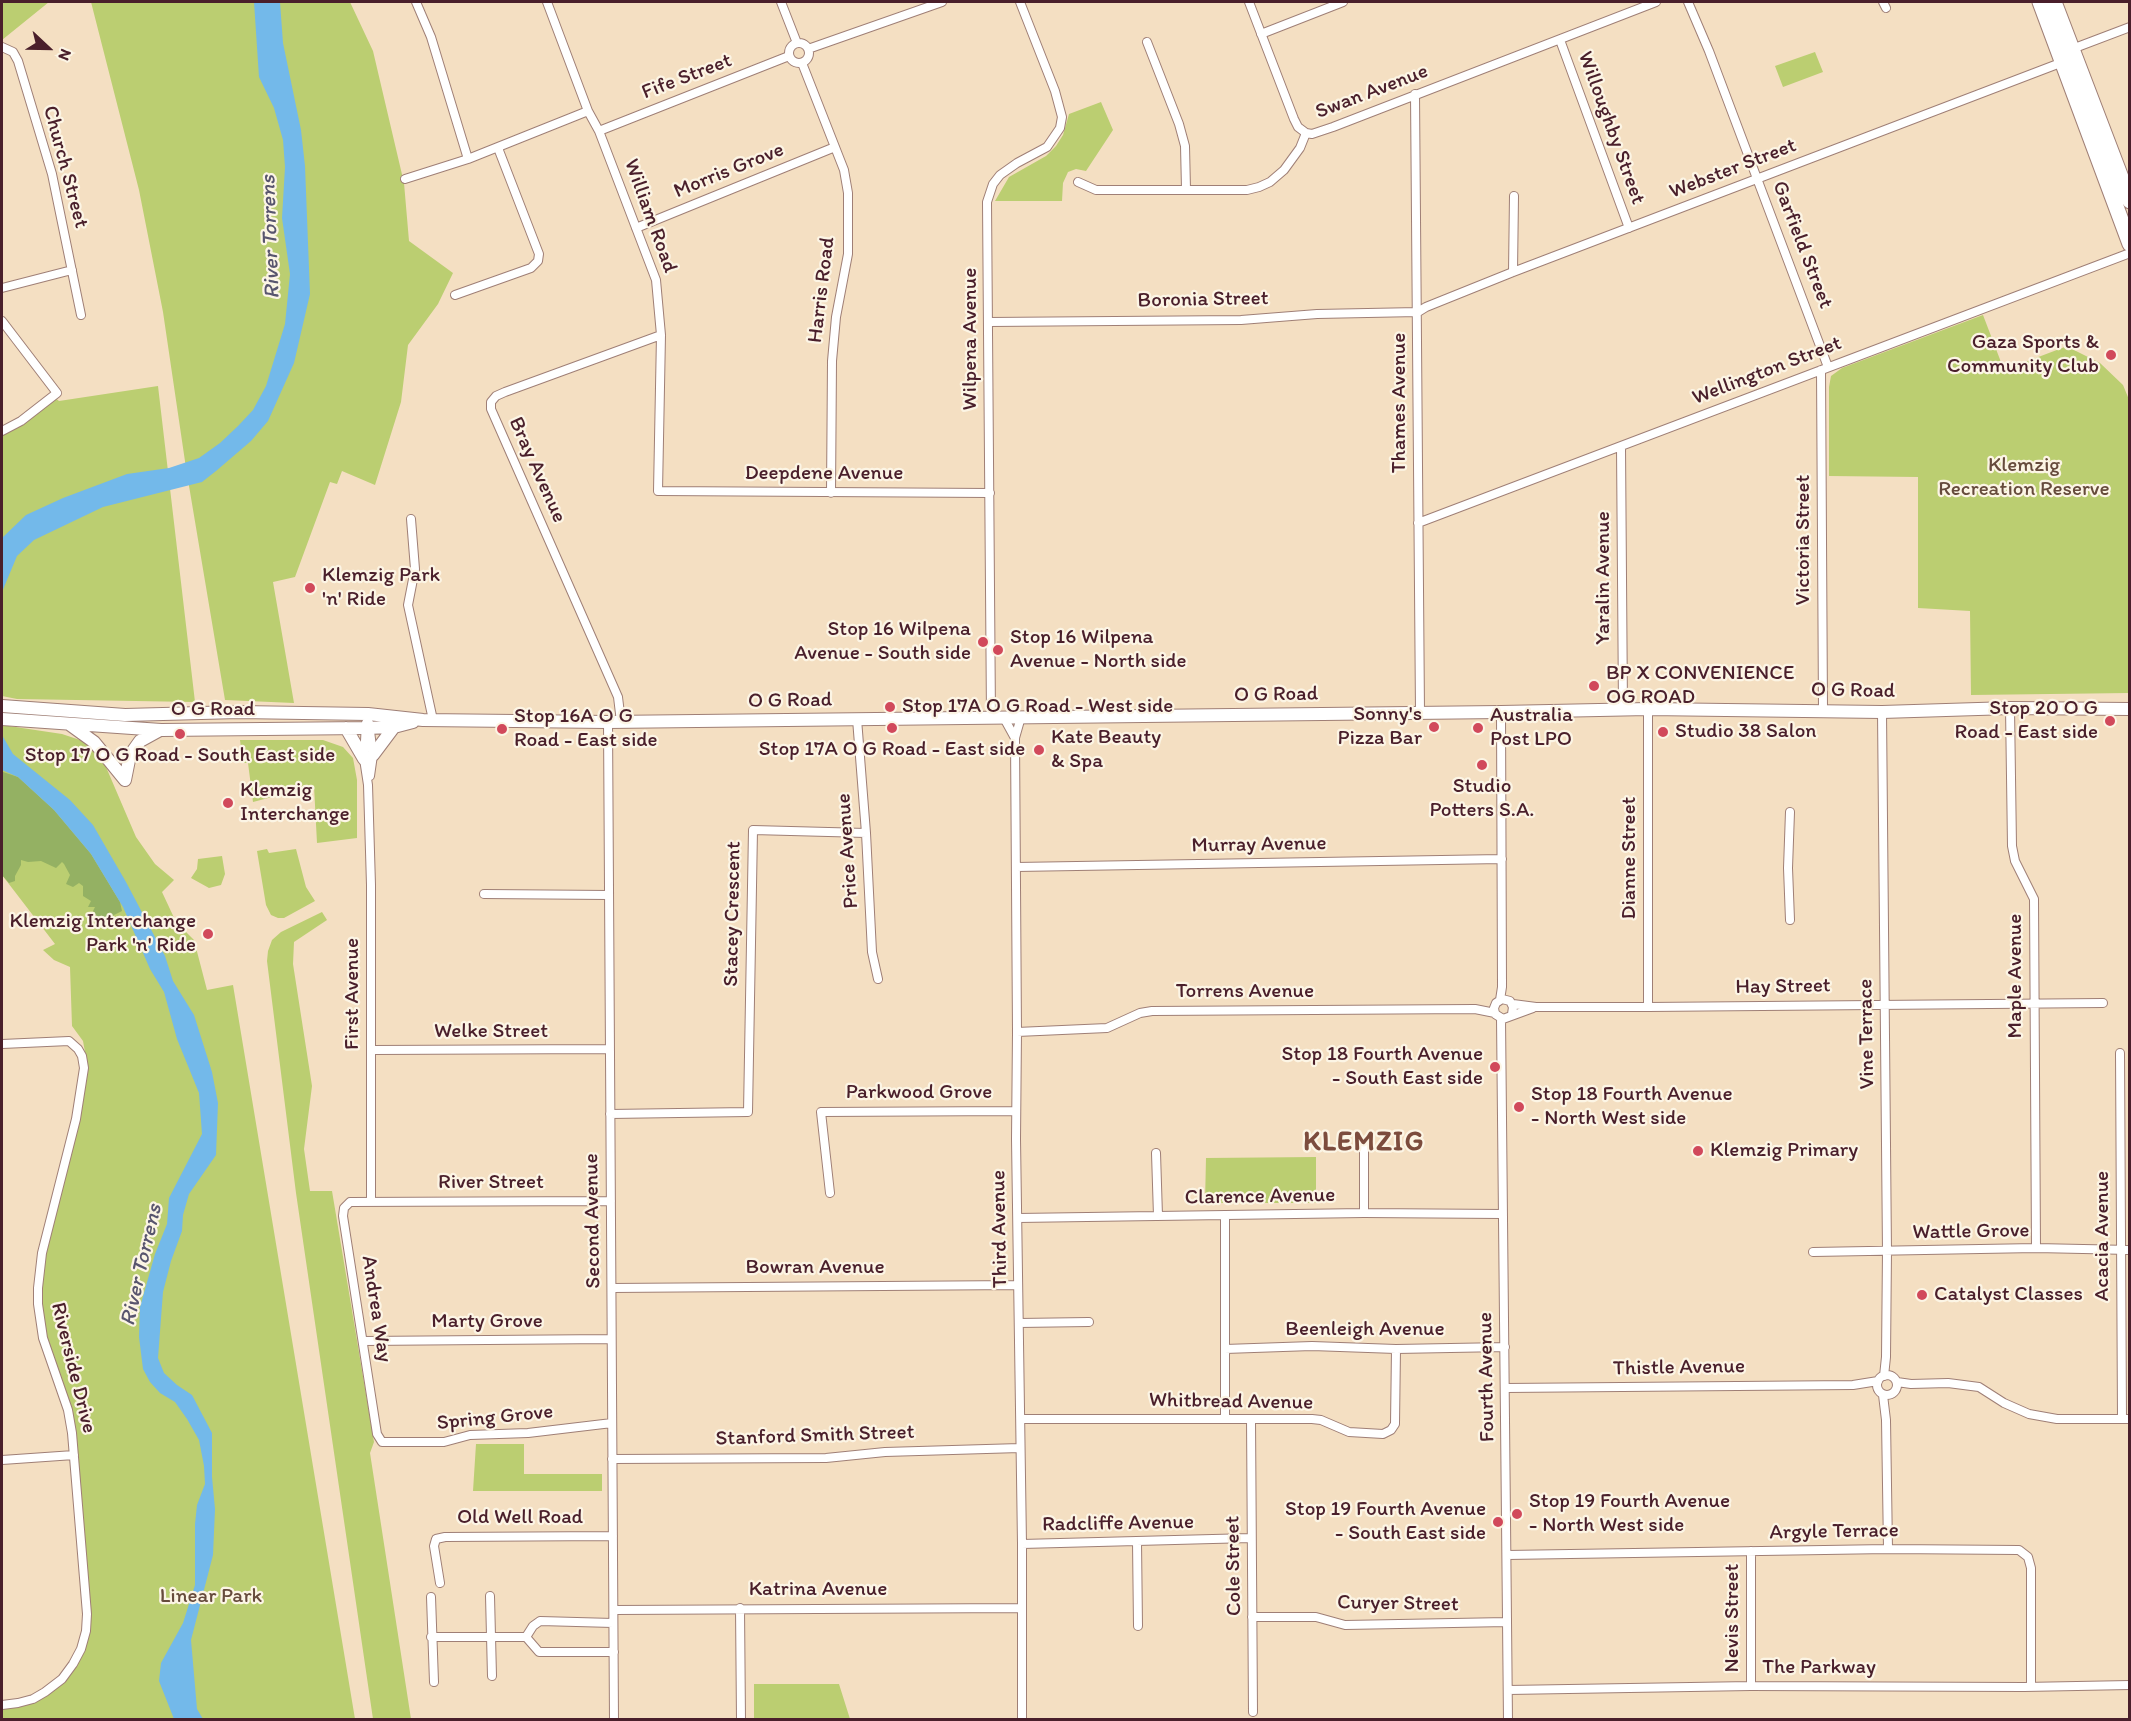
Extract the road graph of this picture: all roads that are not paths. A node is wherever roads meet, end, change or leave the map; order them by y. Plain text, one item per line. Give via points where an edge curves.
1 (416, 2) edge
2 (548, 2) edge
3 (781, 2) edge
4 (942, 2) edge
5 (1020, 2) edge
6 (1249, 2) edge
7 (1343, 2) edge
8 (1656, 2) edge
9 (1688, 2) edge
10 (2040, 2) edge
11 (2054, 2) edge
12 (2130, 27) edge
13 (1262, 34) junction
14 (1560, 40) junction
15 (1147, 42) dead end
16 (797, 43) junction
17 (2, 47) edge
18 (808, 49) junction
19 (789, 56) junction
20 (2068, 56) junction
21 (802, 63) junction
22 (1415, 94) junction
23 (588, 111) junction
24 (599, 131) junction
25 (1306, 133) junction
26 (835, 147) junction
27 (498, 148) junction
28 (468, 159) junction
29 (405, 179) dead end
30 (1758, 179) junction
31 (1078, 182) dead end
32 (1186, 189) junction
33 (1514, 196) dead end
34 (2130, 201) edge
35 (636, 228) junction
36 (1629, 228) junction
37 (2130, 244) edge
38 (2130, 253) edge
39 (72, 270) junction
40 (1513, 272) junction
41 (2, 288) edge
42 (455, 295) dead end
43 (1418, 312) junction
44 (81, 315) dead end
45 (2, 321) edge
46 (989, 322) junction
47 (661, 335) junction
48 (1825, 369) junction
49 (2, 431) edge
50 (1622, 447) junction
51 (658, 491) joint
52 (831, 493) junction
53 (990, 493) junction
54 (411, 519) dead end
55 (1418, 523) junction
56 (2010, 708) junction
57 (1623, 709) junction
58 (1648, 709) junction
59 (2130, 709) edge
60 (1823, 710) junction
61 (1420, 712) junction
62 (1501, 712) junction
63 (1882, 712) junction
64 (6, 713) edge
65 (115, 714) junction
66 (368, 714) junction
67 (1021, 717) junction
68 (997, 718) junction
69 (857, 719) junction
70 (428, 720) junction
71 (615, 722) junction
72 (69, 724) junction
73 (117, 727) junction
74 (368, 727) junction
75 (394, 727) junction
76 (346, 728) junction
77 (161, 730) junction
78 (1015, 738) junction
79 (368, 757) junction
80 (1790, 812) dead end
81 (866, 833) junction
82 (1502, 859) junction
83 (1016, 867) junction
84 (484, 894) dead end
85 (609, 895) junction
86 (1790, 920) dead end
87 (879, 979) dead end
88 (1884, 1003) junction
89 (2034, 1003) junction
90 (2103, 1003) dead end
91 (1648, 1007) junction
92 (1504, 1009) junction
93 (1017, 1032) junction
94 (2, 1044) edge
95 (610, 1049) junction
96 (372, 1050) junction
97 (2120, 1053) dead end
98 (1016, 1111) junction
99 (610, 1114) junction
100 (1364, 1147) dead end
101 (1156, 1153) dead end
102 (830, 1192) dead end
103 (611, 1201) junction
104 (371, 1202) junction
105 (1364, 1214) junction
106 (1503, 1214) junction
107 (1225, 1215) junction
108 (1158, 1216) junction
109 (1018, 1218) junction
110 (2036, 1248) junction
111 (2125, 1250) edge
112 (1887, 1251) junction
113 (1813, 1252) dead end
114 (1018, 1285) junction
115 (612, 1288) junction
116 (1089, 1322) dead end
117 (1019, 1323) junction
118 (611, 1339) junction
119 (363, 1341) junction
120 (1505, 1347) junction
121 (1225, 1349) junction
122 (1396, 1349) junction
123 (1887, 1385) junction
124 (1506, 1388) junction
125 (1225, 1418) junction
126 (1021, 1419) junction
127 (1251, 1419) junction
128 (2126, 1419) edge
129 (612, 1424) junction
130 (382, 1442) joint
131 (1020, 1448) junction
132 (74, 1455) junction
133 (612, 1459) junction
134 (2, 1460) edge
135 (614, 1536) junction
136 (1251, 1538) junction
137 (1137, 1542) junction
138 (1023, 1544) junction
139 (1888, 1549) junction
140 (1751, 1551) junction
141 (1507, 1555) junction
142 (440, 1583) dead end
143 (490, 1596) dead end
144 (431, 1597) dead end
145 (740, 1608) junction
146 (1022, 1608) junction
147 (614, 1610) junction
148 (1252, 1617) junction
149 (1507, 1622) junction
150 (613, 1623) junction
151 (1138, 1626) dead end
152 (431, 1637) junction
153 (490, 1637) junction
154 (526, 1637) junction
155 (614, 1652) junction
156 (492, 1676) dead end
157 (434, 1682) dead end
158 (2130, 1684) edge
159 (1751, 1686) junction
160 (2031, 1687) junction
161 (1508, 1690) junction
162 (2, 1705) edge
163 (1253, 1712) dead end
164 (614, 1719) edge
165 (741, 1719) edge
166 (1022, 1719) edge
167 (1508, 1719) edge

1 - 28 street via 431,37
2 - 23 street, William Road
3 - 16 street
4 - 18 street
5 - 46 street, Wilpena Avenue via 1062,117 1060,128 1047,147 1006,170 989,193
6 - 13 street
7 - 13 street
8 - 14 street, Swan Avenue
9 - 30 street, Garfield Street
10 - 20 highway
11 - 20 highway
12 - 20 street, Webster Street
13 - 25 street via 1294,119
14 - 22 street, Swan Avenue
14 - 36 street, Willoughby Street
15 - 32 street via 1185,146
16 - 18 street
16 - 19 street via 791,47
17 - 39 street, Church Street via 13,52 18,61 52,174
18 - 21 street via 807,60
19 - 21 street via 793,62
19 - 24 street, Fife Street
20 - 30 street, Webster Street
20 - 34 highway
20 - 37 highway
21 - 26 street, Harris Road
22 - 25 street, Swan Avenue via 1333,127
22 - 43 street, Thames Avenue
23 - 24 street, William Road
23 - 27 street
24 - 35 street, William Road
25 - 32 street, Swan Avenue via 1300,148 1270,183 1247,190
26 - 35 street, Morris Grove
26 - 52 street, Harris Road via 847,181 848,254 832,361
27 - 28 street
27 - 42 street via 539,254 538,261 531,268
28 - 29 street
30 - 36 street, Webster Street
30 - 48 street, Garfield Street
31 - 32 street, Swan Avenue via 1096,190
33 - 40 street
35 - 47 street, William Road via 656,280
36 - 40 street, Webster Street
38 - 48 street, Wellington Street
39 - 41 street
39 - 44 street, Church Street
40 - 43 street, Webster Street
43 - 46 street, Boronia Street via 1241,320
43 - 55 street, Thames Avenue
45 - 49 street via 57,393
46 - 53 street, Wilpena Avenue
47 - 51 street, William Road
47 - 71 street, Bray Avenue via 505,392 491,402 618,697
48 - 50 street, Wellington Street
48 - 60 street, Victoria Street
50 - 55 street, Wellington Street
50 - 57 street, Yaralin Avenue
51 - 52 street, Deepdene Avenue
52 - 53 street, Deepdene Avenue
53 - 68 street, Wilpena Avenue
54 - 70 street via 415,569 408,605
55 - 61 street, Thames Avenue
56 - 59 main road, O G Road
56 - 63 main road, O G Road
56 - 89 street, Maple Avenue via 2012,846 2034,899
57 - 58 main road, O G Road
57 - 62 main road, O G Road
58 - 60 main road, O G Road
58 - 91 street, Dianne Street
60 - 63 main road, O G Road
61 - 62 main road, O G Road
61 - 67 main road, O G Road
62 - 82 street, Fourth Avenue
63 - 88 street, Vine Terrace
64 - 65 main road, O G Road
64 - 72 main road, O G Road
65 - 66 main road, O G Road
65 - 73 main road
66 - 70 main road, O G Road
66 - 74 street, First Avenue
67 - 68 main road, O G Road
67 - 78 street, Third Avenue
68 - 69 main road, O G Road
68 - 78 street, Third Avenue
69 - 71 main road, O G Road
69 - 81 street, Price Avenue
70 - 71 main road, O G Road
70 - 75 main road, O G Road
71 - 85 street, Second Avenue
72 - 73 main road, O G Road
72 - 77 main road via 94,742 125,780 130,755 140,741
73 - 77 main road, O G Road
74 - 75 main road, O G Road
74 - 76 main road, O G Road
74 - 79 street, First Avenue
75 - 79 main road
76 - 77 main road, O G Road
76 - 79 main road
78 - 83 street, Third Avenue
79 - 96 street, First Avenue
80 - 86 street
81 - 87 street, Price Avenue via 872,952
81 - 99 street, Stacey Crescent via 753,830 748,1112
82 - 83 street, Murray Avenue
82 - 92 street, Fourth Avenue
83 - 93 street, Third Avenue
84 - 85 street
85 - 95 street, Second Avenue
88 - 89 street, Hay Street
88 - 91 street, Hay Street
88 - 112 street, Vine Terrace
89 - 90 street, Hay Street
89 - 110 street, Maple Avenue
91 - 92 street, Hay Street
92 - 93 street, Torrens Avenue via 1152,1011 1107,1028
92 - 106 street, Fourth Avenue
93 - 98 street, Third Avenue
94 - 132 street, Riverside Drive via 65,1041 74,1044 82,1056 84,1068 76,1119 42,1253 38,1304 43,1338 68,1410
95 - 96 street, Welke Street
95 - 99 street, Second Avenue
96 - 104 street, First Avenue
97 - 111 street, Acacia Avenue
98 - 102 street, Parkwood Grove via 821,1112
98 - 109 street, Third Avenue
99 - 103 street, Second Avenue
100 - 105 street
101 - 108 street
103 - 104 street, River Street
103 - 115 street, Second Avenue
104 - 119 street, Andrea Way via 350,1202 343,1216
105 - 106 street, Clarence Avenue
105 - 107 street, Clarence Avenue
106 - 120 street, Fourth Avenue
107 - 108 street, Clarence Avenue
107 - 121 street
108 - 109 street, Clarence Avenue
109 - 114 street, Third Avenue
110 - 111 street, Wattle Grove
110 - 112 street, Wattle Grove
111 - 128 street, Acacia Avenue
112 - 113 street, Wattle Grove
112 - 123 street, Vine Terrace
114 - 115 street, Bowran Avenue
114 - 117 street, Third Avenue
115 - 118 street, Second Avenue
116 - 117 street
117 - 126 street, Third Avenue
118 - 119 street, Marty Grove
118 - 129 street, Second Avenue
119 - 130 street, Andrea Way via 377,1434
120 - 122 street, Beenleigh Avenue
120 - 124 street, Fourth Avenue
121 - 122 street, Beenleigh Avenue
121 - 125 street
122 - 127 street, Whitbread Avenue via 1395,1424 1383,1434 1349,1432 1321,1420
123 - 124 street, Thistle Avenue
123 - 128 street, Thistle Avenue via 1948,1383 1979,1387 2029,1414 2057,1419
123 - 139 street, Vine Terrace
124 - 141 street, Fourth Avenue
125 - 126 street, Whitbread Avenue
125 - 127 street, Whitbread Avenue
126 - 131 street, Third Avenue
127 - 136 street, Cole Street
129 - 130 street, Spring Grove via 470,1435 444,1442
129 - 133 street, Second Avenue
131 - 133 street, Stanford Smith Street via 826,1458
131 - 138 street, Third Avenue
132 - 134 street
132 - 162 street, Riverside Drive via 87,1614 81,1649 62,1679 45,1692
133 - 135 street, Second Avenue
135 - 142 street, Old Well Road via 436,1539
135 - 147 street, Second Avenue
136 - 137 street, Radcliffe Avenue
136 - 148 street, Cole Street
137 - 138 street, Radcliffe Avenue
137 - 151 street
138 - 146 street, Third Avenue
139 - 140 street, Argyle Terrace
139 - 160 street, Argyle Terrace via 2009,1549 2026,1554 2031,1568
140 - 141 street, Argyle Terrace
140 - 159 street, Nevis Street
141 - 149 street, Fourth Avenue
143 - 153 street
144 - 152 street
145 - 146 street, Katrina Avenue
145 - 147 street, Katrina Avenue
145 - 165 street
146 - 166 street, Third Avenue
147 - 150 street, Second Avenue
148 - 149 street, Curyer Street via 1316,1617 1345,1625
148 - 163 street, Cole Street
149 - 161 street, Fourth Avenue
150 - 154 street via 540,1621
150 - 155 street, Second Avenue
152 - 153 street
152 - 157 street
153 - 154 street
153 - 156 street
154 - 155 street via 538,1652
155 - 164 street, Second Avenue
158 - 160 street, The Parkway
159 - 160 street, The Parkway
159 - 161 street, The Parkway
161 - 167 street, Fourth Avenue

